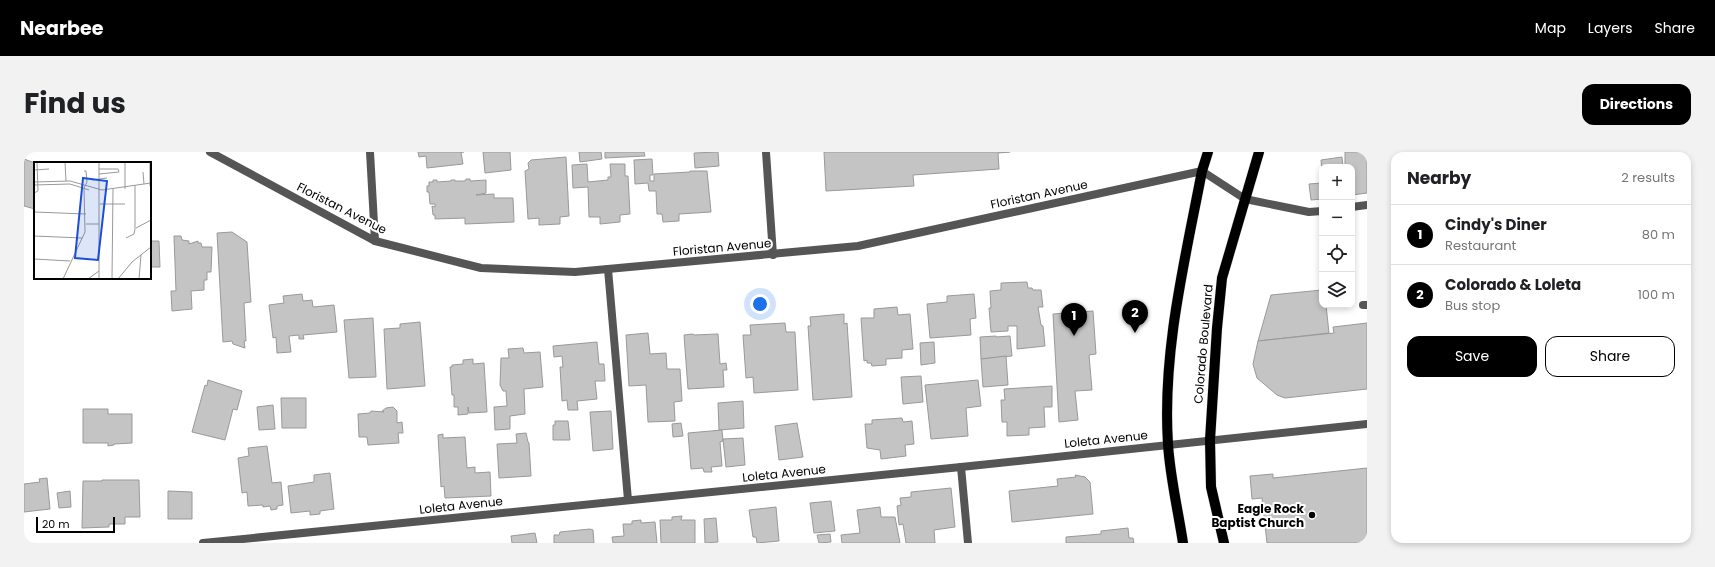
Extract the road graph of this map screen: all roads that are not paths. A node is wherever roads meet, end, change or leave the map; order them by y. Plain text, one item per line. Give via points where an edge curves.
1 (210, 152) edge
2 (370, 152) edge
3 (766, 152) edge
4 (1208, 152) edge
5 (1259, 152) edge
6 (1202, 171) junction
7 (1245, 199) junction
8 (1367, 205) edge
9 (1355, 207) edge
10 (1319, 211) edge
11 (375, 240) junction
12 (772, 255) junction
13 (608, 269) junction
14 (1367, 424) edge
15 (1210, 440) junction
16 (1168, 445) junction
17 (961, 467) junction
18 (628, 500) junction
19 (203, 543) edge
20 (968, 543) edge
21 (1183, 543) edge
22 (1224, 543) edge

1 - 11 street, Floristan Avenue
2 - 11 street
3 - 12 street
4 - 6 main road
5 - 7 main road, Colorado Boulevard
6 - 7 street
6 - 12 street, Floristan Avenue via 858,246
6 - 16 main road via 1174,324 1168,404
7 - 10 street via 1308,212
7 - 15 main road, Colorado Boulevard via 1222,278
8 - 9 street
11 - 13 street, Floristan Avenue via 481,268 575,272
12 - 13 street, Floristan Avenue
13 - 18 street
14 - 15 street, Loleta Avenue
15 - 16 street, Loleta Avenue
15 - 22 main road, Colorado Boulevard via 1211,487
16 - 17 street, Loleta Avenue
16 - 21 main road
17 - 18 street, Loleta Avenue
17 - 20 street
18 - 19 street, Loleta Avenue

